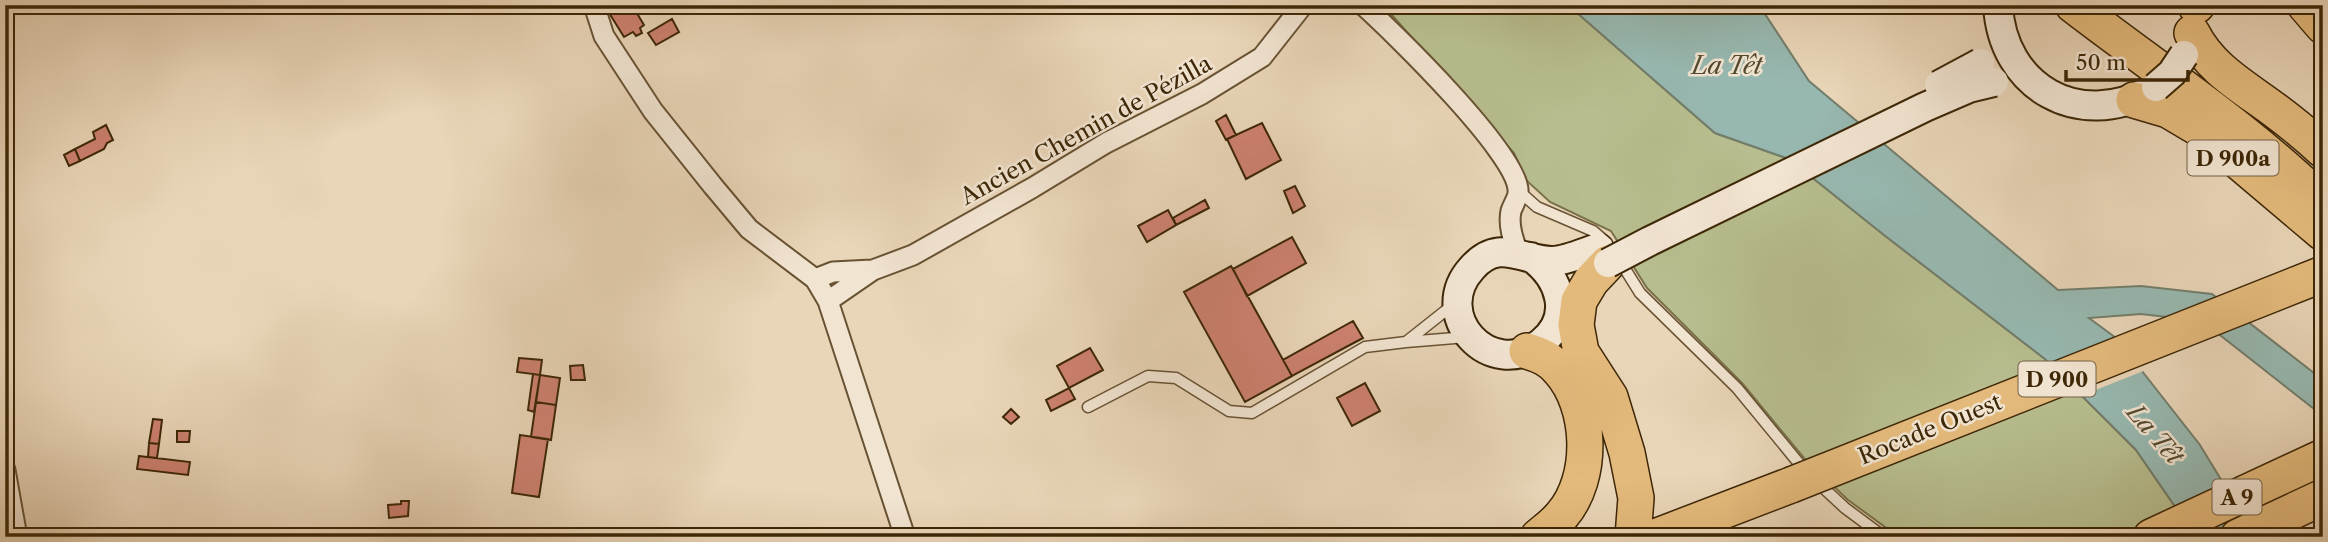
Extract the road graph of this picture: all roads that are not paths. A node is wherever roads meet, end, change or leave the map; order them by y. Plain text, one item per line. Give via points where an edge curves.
1 (594, 5) edge
2 (1303, 5) edge
3 (1363, 5) edge
4 (2073, 5) edge
5 (2101, 5) edge
6 (2305, 5) edge
7 (1998, 15) edge
8 (2193, 21) edge
9 (2323, 26) edge
10 (1987, 73) junction
11 (2030, 80) junction
12 (2145, 94) junction
13 (2323, 150) edge
14 (2323, 180) edge
15 (1518, 190) junction
16 (2323, 203) edge
17 (2323, 233) edge
18 (1525, 255) junction
19 (1603, 256) junction
20 (873, 270) junction
21 (2323, 274) edge
22 (816, 279) junction
23 (2323, 289) edge
24 (828, 301) junction
25 (1457, 301) junction
26 (1556, 321) junction
27 (1469, 337) junction
28 (1406, 342) junction
29 (1527, 351) junction
30 (1088, 407) dead end
31 (1627, 453) junction
32 (2323, 457) edge
33 (5, 470) edge
34 (1793, 491) junction
35 (2323, 497) edge
36 (17, 537) edge
37 (905, 537) edge
38 (1538, 537) edge
39 (1633, 537) edge
40 (1655, 537) edge
41 (1692, 537) edge
42 (1884, 537) edge
43 (2151, 537) edge
44 (2238, 537) edge

1 - 22 street via 604,36 653,111 713,186 749,229
2 - 20 street, Ancien Chemin de Pézilla via 1262,57 1202,94 1106,143 913,255
3 - 15 street via 1495,145 1509,164
4 - 16 highway, D 900a via 2244,133
5 - 14 highway, D 900a
6 - 9 highway
7 - 10 main road
7 - 11 main road via 2010,55
8 - 12 main road, bridge via 2172,73
8 - 13 highway, D 900a via 2199,46 2217,68
10 - 11 main road
10 - 19 main road, bridge via 1969,88 1650,241
11 - 12 main road via 2052,96 2079,105 2107,107
12 - 17 highway, D 900a via 2200,129
15 - 18 street via 1510,214 1511,233
15 - 42 lane via 1537,207 1605,239 1640,293 1737,388 1801,466
18 - 19 main road via 1553,261
18 - 25 main road via 1504,252 1473,266 1461,282
18 - 26 main road via 1545,268 1555,282 1560,298
19 - 26 main road via 1572,286
19 - 31 highway via 1579,301 1576,325 1581,352 1610,397
20 - 22 street, Ancien Chemin de Pézilla via 833,272
20 - 24 street, Ancien Chemin de Pézilla
21 - 34 highway, Rocade Ouest / D 900, bridge
22 - 24 street
23 - 34 highway, Rocade Ouest / D 900
24 - 37 street
25 - 27 main road
25 - 28 lane
26 - 29 main road via 1543,342
26 - 31 highway via 1575,363 1615,423
27 - 28 lane
27 - 29 main road via 1502,355
28 - 30 lane via 1365,347 1252,413 1229,411 1176,378 1148,376
29 - 38 highway via 1560,370 1582,417 1586,445 1583,472 1572,499 1563,515
31 - 39 highway via 1636,498
32 - 43 highway, A 9
33 - 36 street
34 - 40 highway, Rocade Ouest / D 900
34 - 41 highway, Rocade Ouest / D 900
35 - 44 highway, A 9

